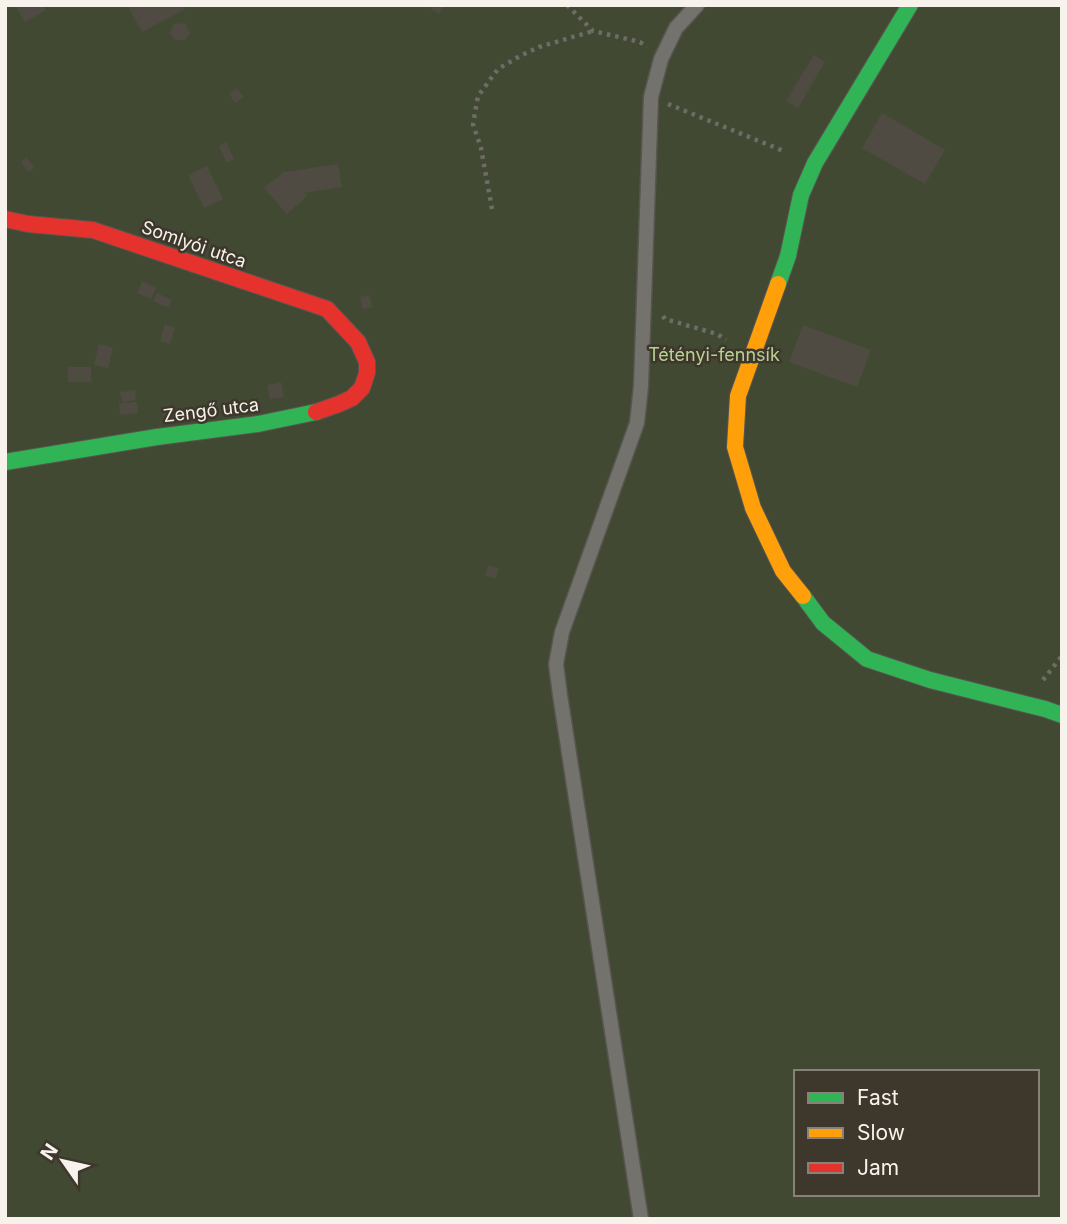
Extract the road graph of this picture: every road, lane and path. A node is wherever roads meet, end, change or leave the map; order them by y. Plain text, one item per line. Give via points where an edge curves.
1 (567, 5) edge
2 (698, 5) edge
3 (910, 5) edge
4 (593, 32) junction
5 (661, 59) junction
6 (651, 97) junction
7 (815, 163) junction
8 (492, 209) dead end
9 (5, 219) edge
10 (644, 294) junction
11 (356, 338) joint
12 (751, 360) junction
13 (5, 462) edge
14 (1062, 715) edge
15 (642, 1219) edge

1 - 4 path
2 - 5 lane via 676,28
3 - 7 street
4 - 5 path via 640,42
4 - 8 path via 520,56 498,69 478,96 473,124
5 - 6 lane
6 - 7 path
6 - 10 lane
7 - 12 street
9 - 11 street, Somlyói utca via 93,230 327,309
10 - 12 path via 665,319 717,334
10 - 15 lane via 637,423 562,632 556,664
11 - 13 street, Zengő utca via 365,354 367,376 358,393 336,406 282,421
12 - 14 street via 738,396 735,447 753,508 783,571 823,623 867,659

